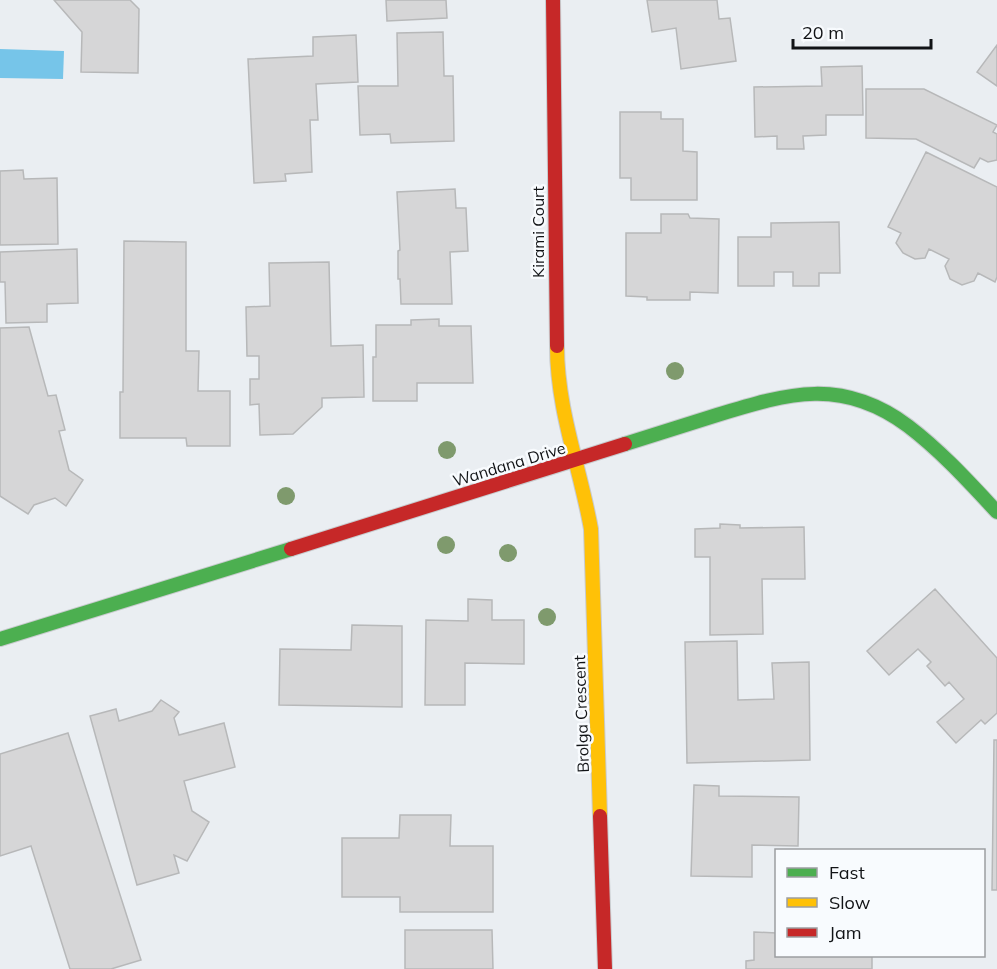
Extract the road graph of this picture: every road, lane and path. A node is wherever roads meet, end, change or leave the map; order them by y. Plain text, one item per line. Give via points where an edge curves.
1 (553, 0) edge
2 (574, 461) junction
3 (997, 512) edge
4 (0, 639) edge
5 (605, 969) edge

1 - 2 street, Kirami Court via 556,352
2 - 3 street, Wandana Drive via 780,398 808,393 837,394 875,406 910,428
2 - 4 street, Wandana Drive
2 - 5 street, Brolga Crescent via 591,529

